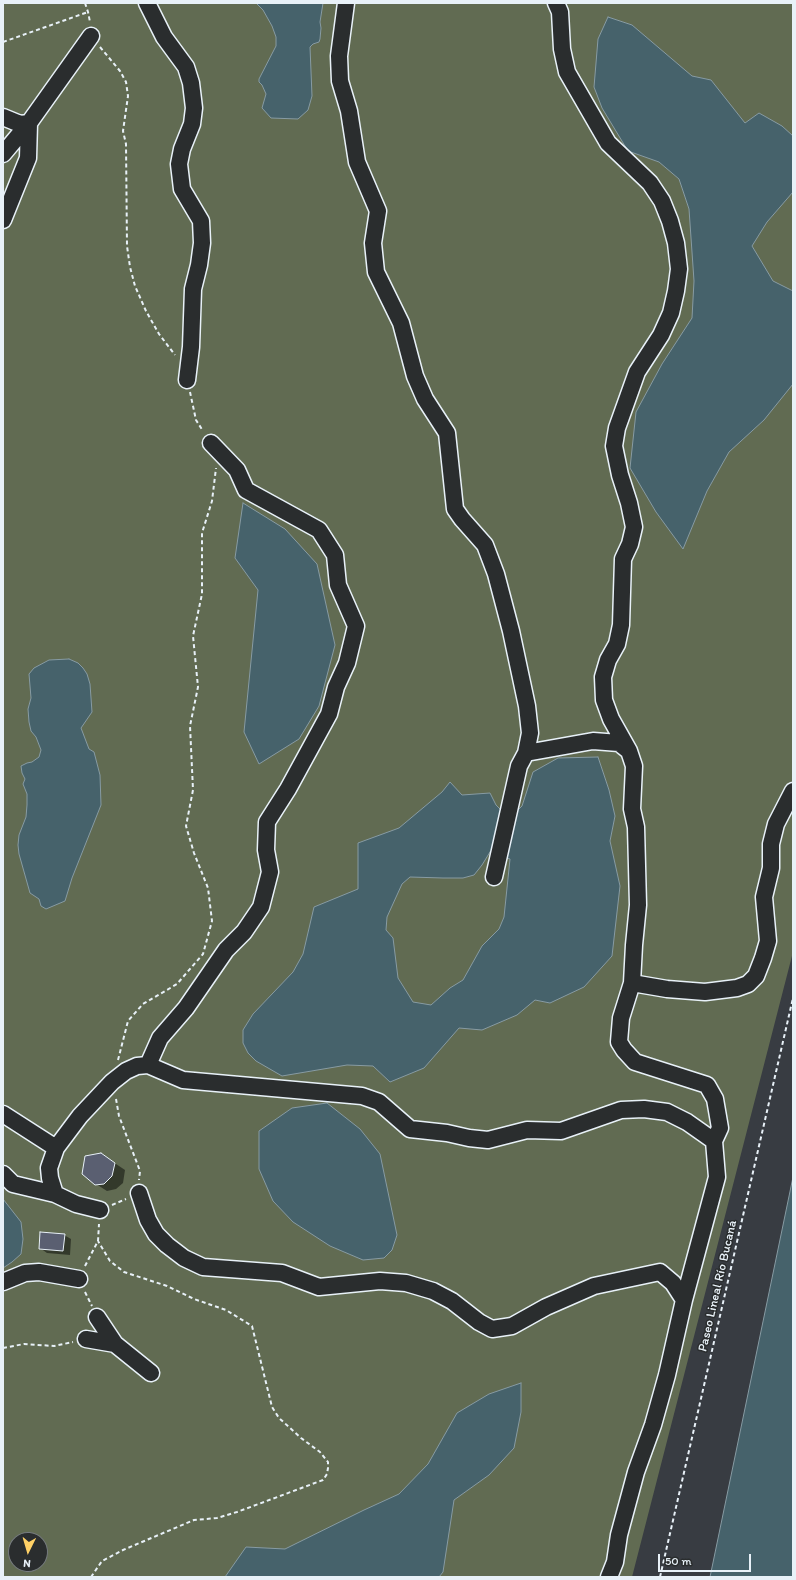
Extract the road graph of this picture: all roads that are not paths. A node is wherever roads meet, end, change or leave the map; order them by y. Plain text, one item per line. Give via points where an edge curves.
1 (147, 3) edge
2 (346, 3) edge
3 (556, 3) edge
4 (92, 36) road end
5 (3, 117) edge
6 (29, 123) junction
7 (3, 154) edge
8 (3, 220) edge
9 (187, 380) road end
10 (211, 442) road end
11 (611, 719) junction
12 (593, 741) junction
13 (629, 751) junction
14 (526, 753) junction
15 (793, 791) edge
16 (494, 877) dead end
17 (632, 983) junction
18 (148, 1065) junction
19 (3, 1114) edge
20 (714, 1141) junction
21 (56, 1148) junction
22 (3, 1174) edge
23 (139, 1193) road end
24 (55, 1194) junction
25 (100, 1210) road end
26 (79, 1279) road end
27 (3, 1282) edge
28 (684, 1300) junction
29 (97, 1317) road end
30 (86, 1339) road end
31 (115, 1344) junction
32 (151, 1372) dead end
33 (609, 1577) edge

1 - 9 lane via 164,37 186,67 191,83 192,124 179,164 182,189 201,221 202,243 200,265 193,289 192,340
2 - 14 lane via 339,56 340,81 349,111 357,162 378,211 373,243 376,272 401,322 415,376 425,399 447,433 455,509 485,545 496,574 526,706 530,733
3 - 11 lane via 560,12 562,49 567,72 608,143 650,183 662,201 676,243 678,270 671,313 661,335 637,372 617,428 614,446 634,527 623,559 621,625 617,644 608,660 603,677 604,700
4 - 6 lane
5 - 6 lane via 20,124
6 - 7 lane
6 - 8 lane via 28,158
10 - 18 lane via 237,470 246,490 319,530 335,555 338,584 356,626 347,663 336,687 329,714 267,822 266,850 270,872 261,907 244,932 226,950 186,1008 160,1038
11 - 12 lane
11 - 13 lane
12 - 13 lane via 618,743
12 - 14 lane
13 - 17 lane via 634,766 632,809 636,827 638,905
14 - 16 lane via 518,766
15 - 17 lane via 776,824 771,844 771,868 764,897 768,941 756,976 748,984 737,988 706,992
17 - 20 lane via 621,1018 619,1042 635,1062 707,1086 715,1099 720,1128
18 - 20 lane via 183,1080 362,1096 379,1102 410,1129 469,1138 488,1140 527,1130 561,1131 620,1110 644,1109 667,1112
18 - 21 lane via 126,1071 112,1082 80,1116
19 - 21 lane
20 - 28 lane via 717,1177
21 - 24 lane via 49,1168
22 - 24 lane via 13,1184
23 - 28 lane via 148,1220 156,1234 184,1258 203,1267 282,1273 319,1287 380,1281 406,1282 452,1301 492,1329 512,1326 546,1307 594,1286 660,1272 673,1283
24 - 25 lane via 76,1204
26 - 27 lane via 39,1272 24,1273
28 - 33 lane via 661,1396 636,1472 618,1535 615,1562
29 - 31 lane
30 - 31 lane
31 - 32 lane

